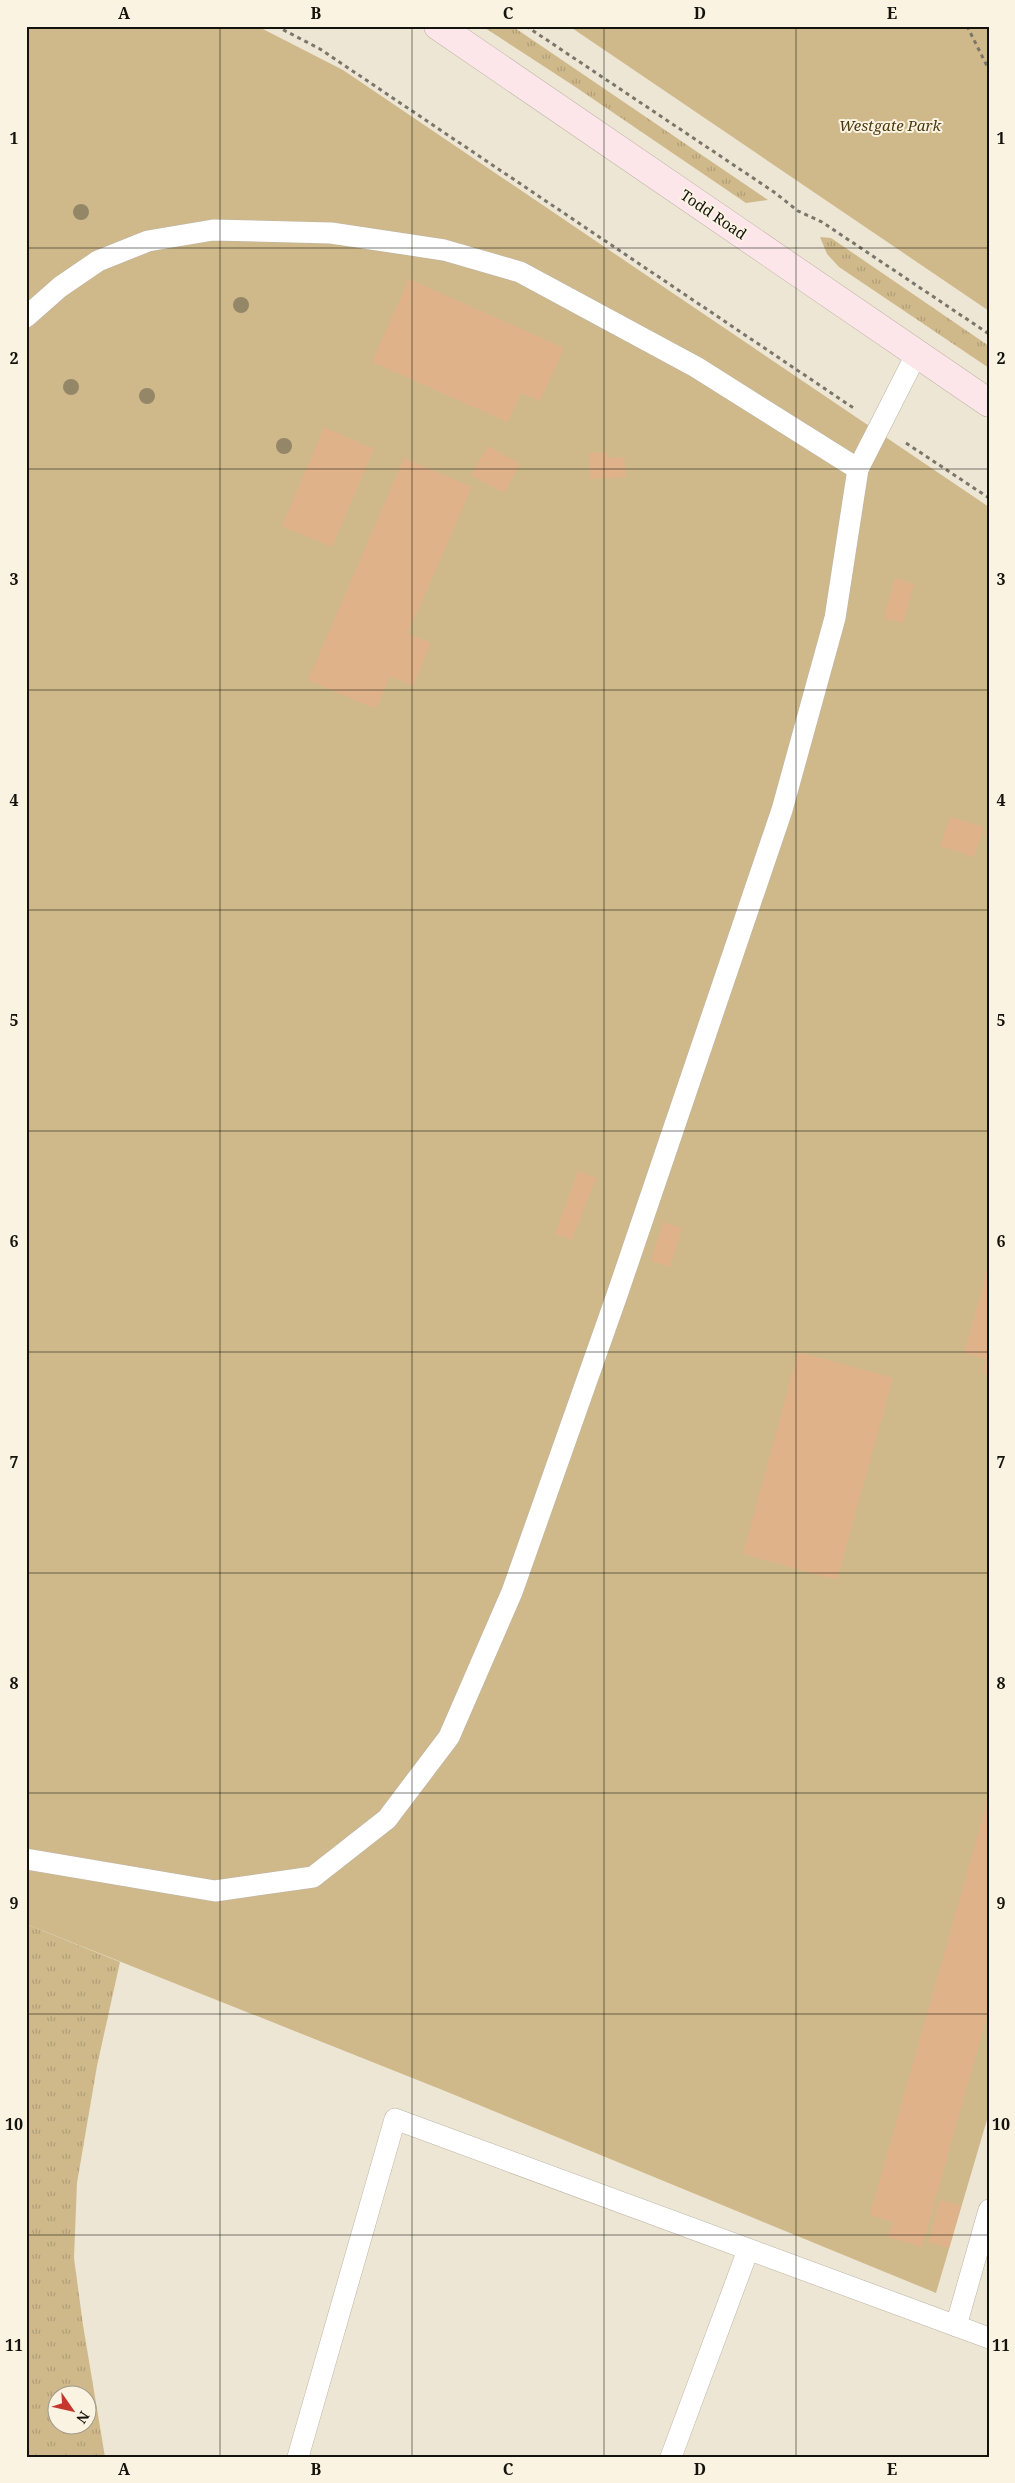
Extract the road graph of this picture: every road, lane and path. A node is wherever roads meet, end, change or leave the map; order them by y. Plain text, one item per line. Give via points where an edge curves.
1 (276, 26) edge
2 (438, 26) edge
3 (526, 26) edge
4 (967, 26) edge
5 (989, 70) edge
6 (26, 317) edge
7 (989, 334) edge
8 (916, 355) junction
9 (989, 403) edge
10 (880, 426) junction
11 (858, 469) junction
12 (989, 498) edge
13 (26, 1859) edge
14 (989, 2210) edge
15 (748, 2250) junction
16 (956, 2326) junction
17 (989, 2338) edge
18 (298, 2457) edge
19 (671, 2457) edge

1 - 10 path via 320,49
2 - 8 main road, Todd Road
3 - 7 path via 798,211 822,222
4 - 5 path
6 - 11 lane via 60,287 98,261 148,241 204,232 331,233 444,250 520,272 696,366
8 - 9 main road, Todd Road
8 - 10 lane
10 - 11 lane
10 - 12 path
11 - 13 lane via 835,618 782,810 617,1295 515,1582 448,1737 387,1818 313,1877 215,1891
14 - 16 lane
15 - 16 lane
15 - 18 lane via 395,2119
15 - 19 lane
16 - 17 lane

